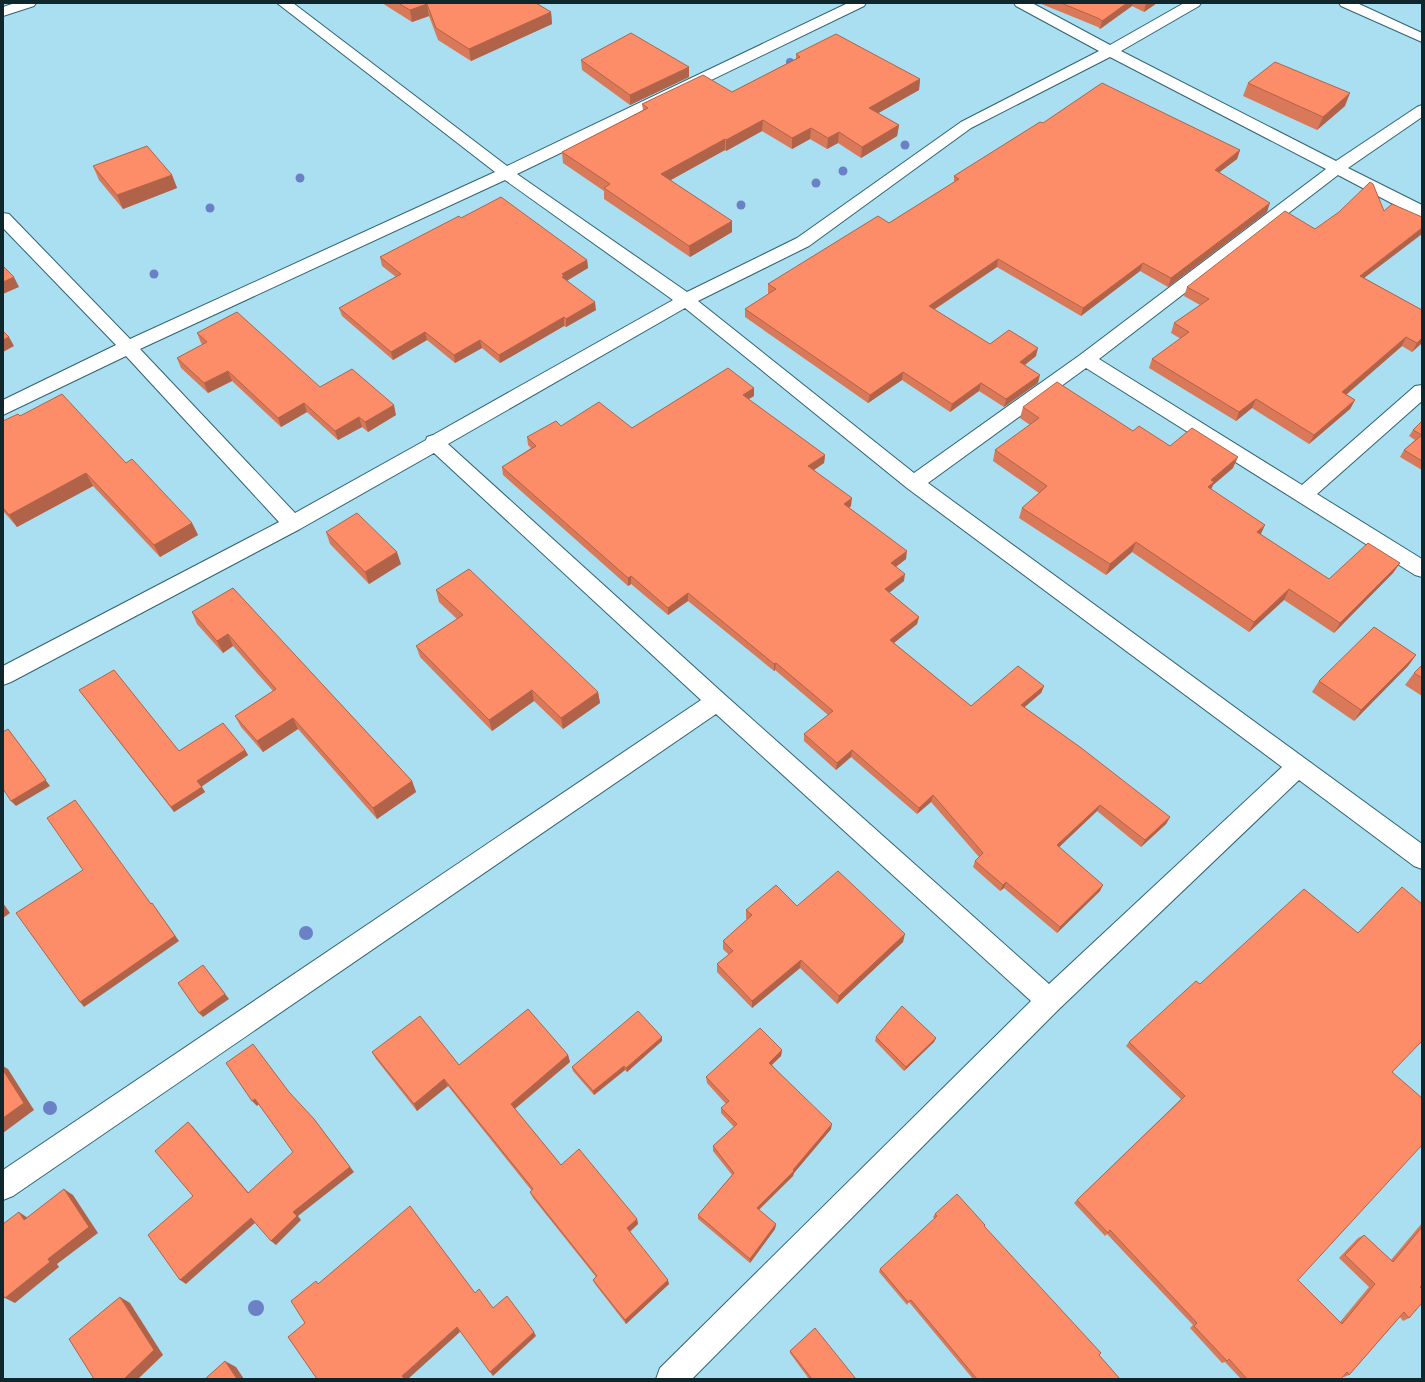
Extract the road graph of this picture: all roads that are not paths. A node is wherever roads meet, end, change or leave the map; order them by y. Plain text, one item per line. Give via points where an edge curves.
1 (29, 3) edge
2 (284, 3) edge
3 (859, 3) edge
4 (1021, 3) edge
5 (1194, 3) edge
6 (1346, 3) edge
7 (3, 12) edge
8 (1422, 38) edge
9 (1110, 51) junction
10 (1422, 110) edge
11 (1336, 169) junction
12 (506, 173) junction
13 (1422, 212) edge
14 (3, 218) edge
15 (686, 300) junction
16 (128, 347) junction
17 (1086, 359) junction
18 (1422, 391) edge
19 (3, 408) edge
20 (434, 442) junction
21 (914, 483) junction
22 (1304, 494) junction
23 (293, 524) junction
24 (1422, 569) edge
25 (3, 676) edge
26 (717, 701) junction
27 (1299, 766) junction
28 (1422, 858) edge
29 (1049, 1001) junction
30 (3, 1186) edge
31 (671, 1379) edge

1 - 7 street
2 - 12 street
3 - 12 street
4 - 9 street
5 - 9 street
6 - 8 street
9 - 11 street
9 - 15 street via 966,125 803,242
10 - 11 street
11 - 13 street
11 - 17 street
12 - 15 street
12 - 16 street
14 - 16 street
15 - 20 street
15 - 21 street
16 - 19 street
16 - 23 street
17 - 21 street
17 - 22 street
18 - 22 street
20 - 23 street
20 - 26 street
21 - 27 street
22 - 24 street
23 - 25 street
26 - 29 street
26 - 30 street
27 - 28 street
27 - 29 street
29 - 31 street

